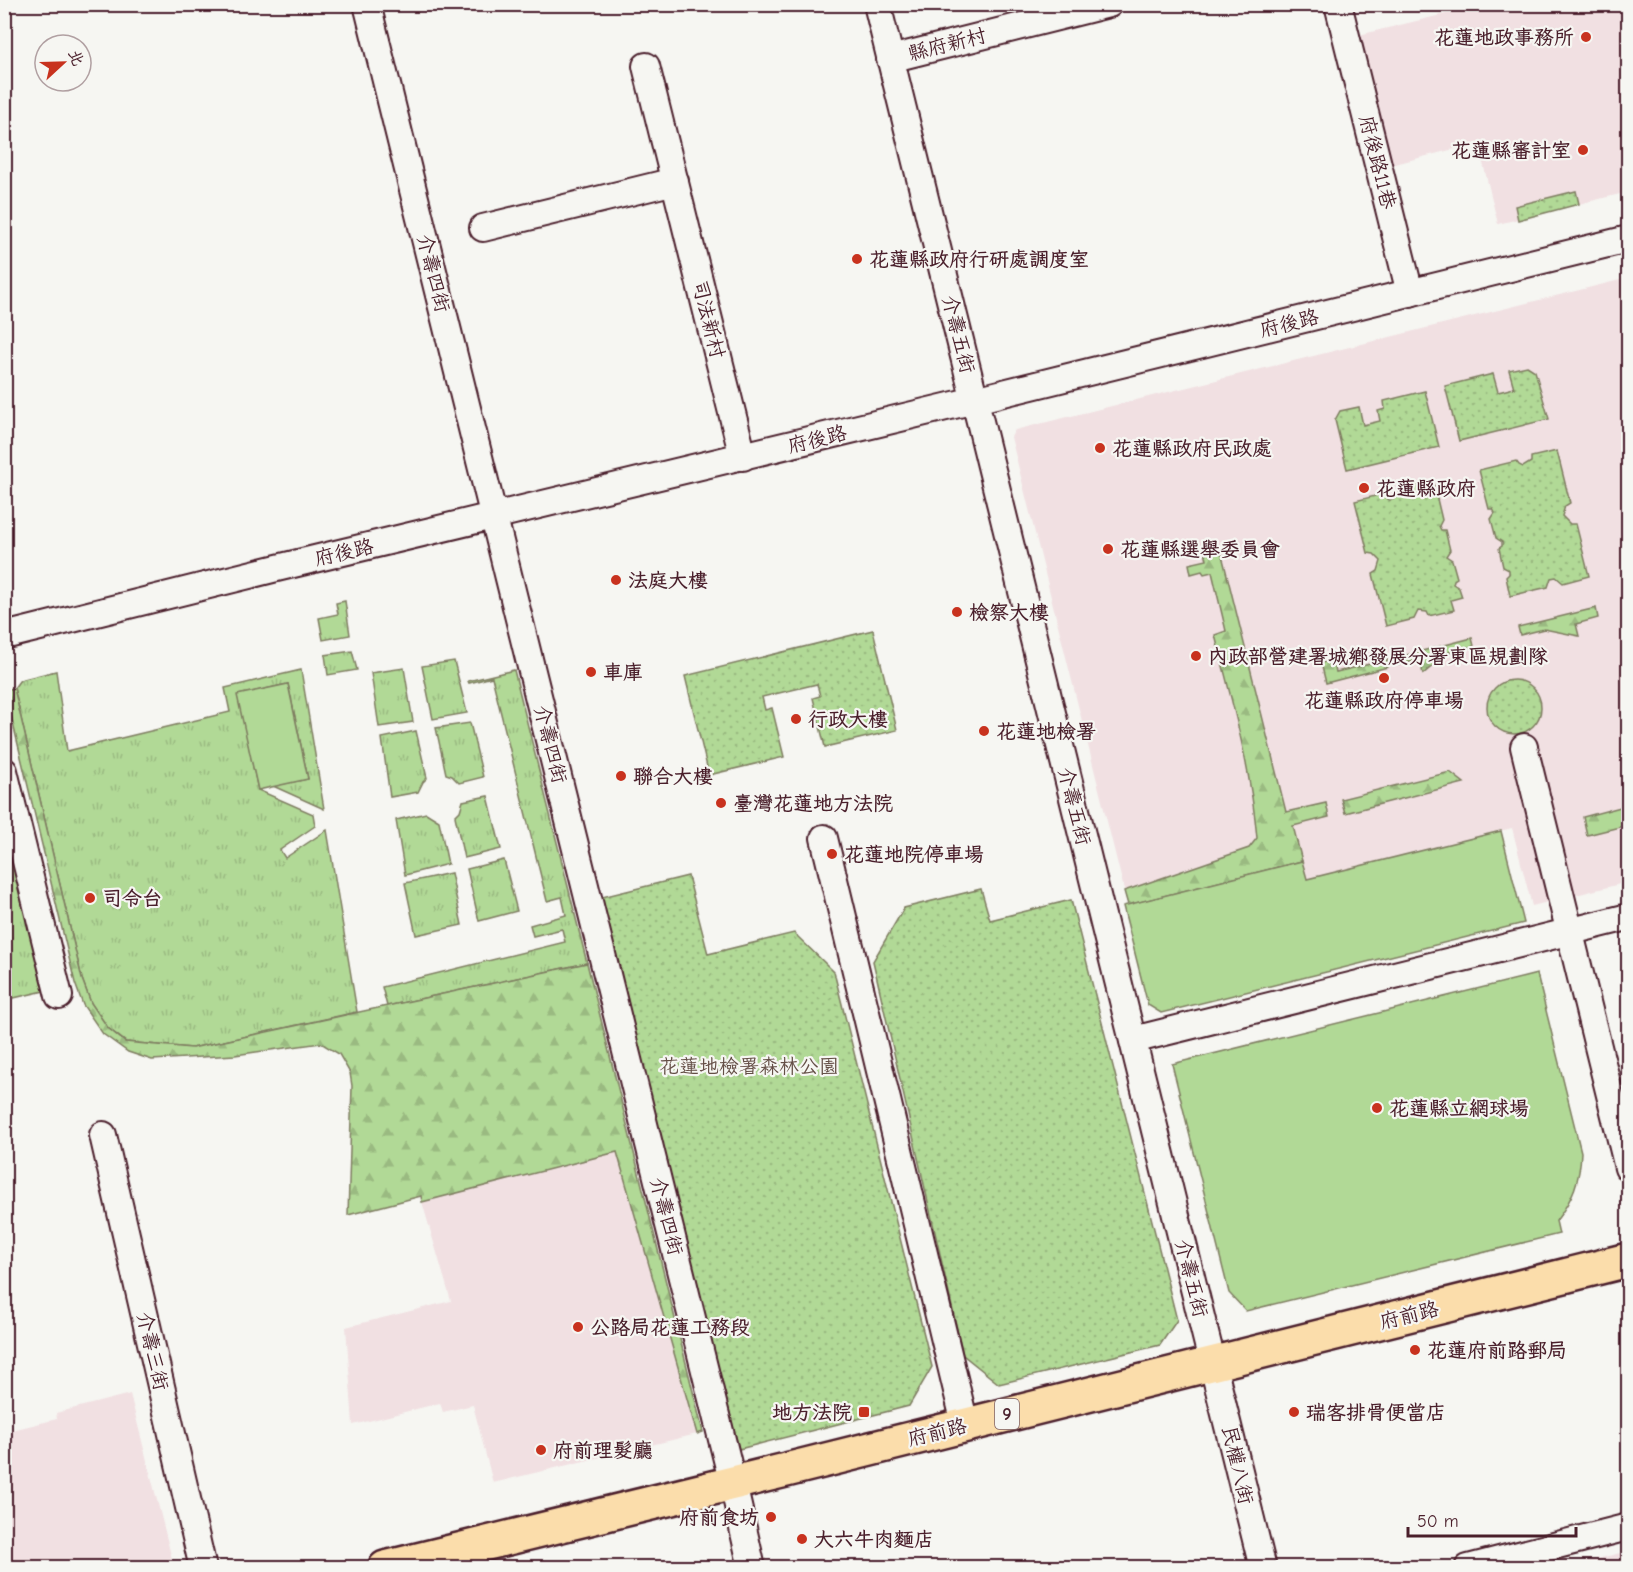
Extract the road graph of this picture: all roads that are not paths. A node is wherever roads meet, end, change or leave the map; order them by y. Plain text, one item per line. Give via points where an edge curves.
1 (367, 4) edge
2 (877, 4) edge
3 (1108, 4) edge
4 (1338, 4) edge
5 (890, 58) junction
6 (646, 66) dead end
7 (675, 181) junction
8 (483, 228) dead end
9 (1629, 238) edge
10 (1410, 293) junction
11 (975, 400) junction
12 (743, 457) junction
13 (495, 517) junction
14 (4, 636) edge
15 (1524, 747) dead end
16 (4, 771) edge
17 (824, 838) dead end
18 (1629, 917) edge
19 (1570, 932) junction
20 (59, 996) dead end
21 (1133, 1040) junction
22 (103, 1135) dead end
23 (1629, 1168) edge
24 (1629, 1260) edge
25 (1214, 1363) junction
26 (965, 1424) junction
27 (733, 1484) junction
28 (1628, 1526) edge
29 (203, 1568) edge
30 (385, 1568) edge
31 (752, 1568) edge
32 (1263, 1568) edge
33 (1468, 1568) edge

1 - 13 street, 介壽四街
2 - 5 street, 介壽五街
3 - 5 street, 縣府新村
4 - 10 street, 府後路11巷
5 - 11 street, 介壽五街
6 - 7 street, 司法新村
7 - 8 street
7 - 12 street, 司法新村
9 - 10 street, 府後路
10 - 11 street, 府後路
11 - 12 street, 府後路
11 - 21 street, 介壽五街
12 - 13 street, 府後路
13 - 14 street, 府後路
13 - 27 street, 介壽四街
15 - 19 street
16 - 20 street
17 - 26 street
18 - 19 street
19 - 21 street
19 - 23 street
21 - 25 street, 介壽五街
22 - 29 street, 介壽三街
24 - 25 main road, 府前路 / 9
25 - 26 main road, 府前路 / 9
25 - 32 street, 民權八街
26 - 27 main road, 府前路 / 9
27 - 30 main road, 府前路 / 9
27 - 31 street, 介壽四街
28 - 33 street

